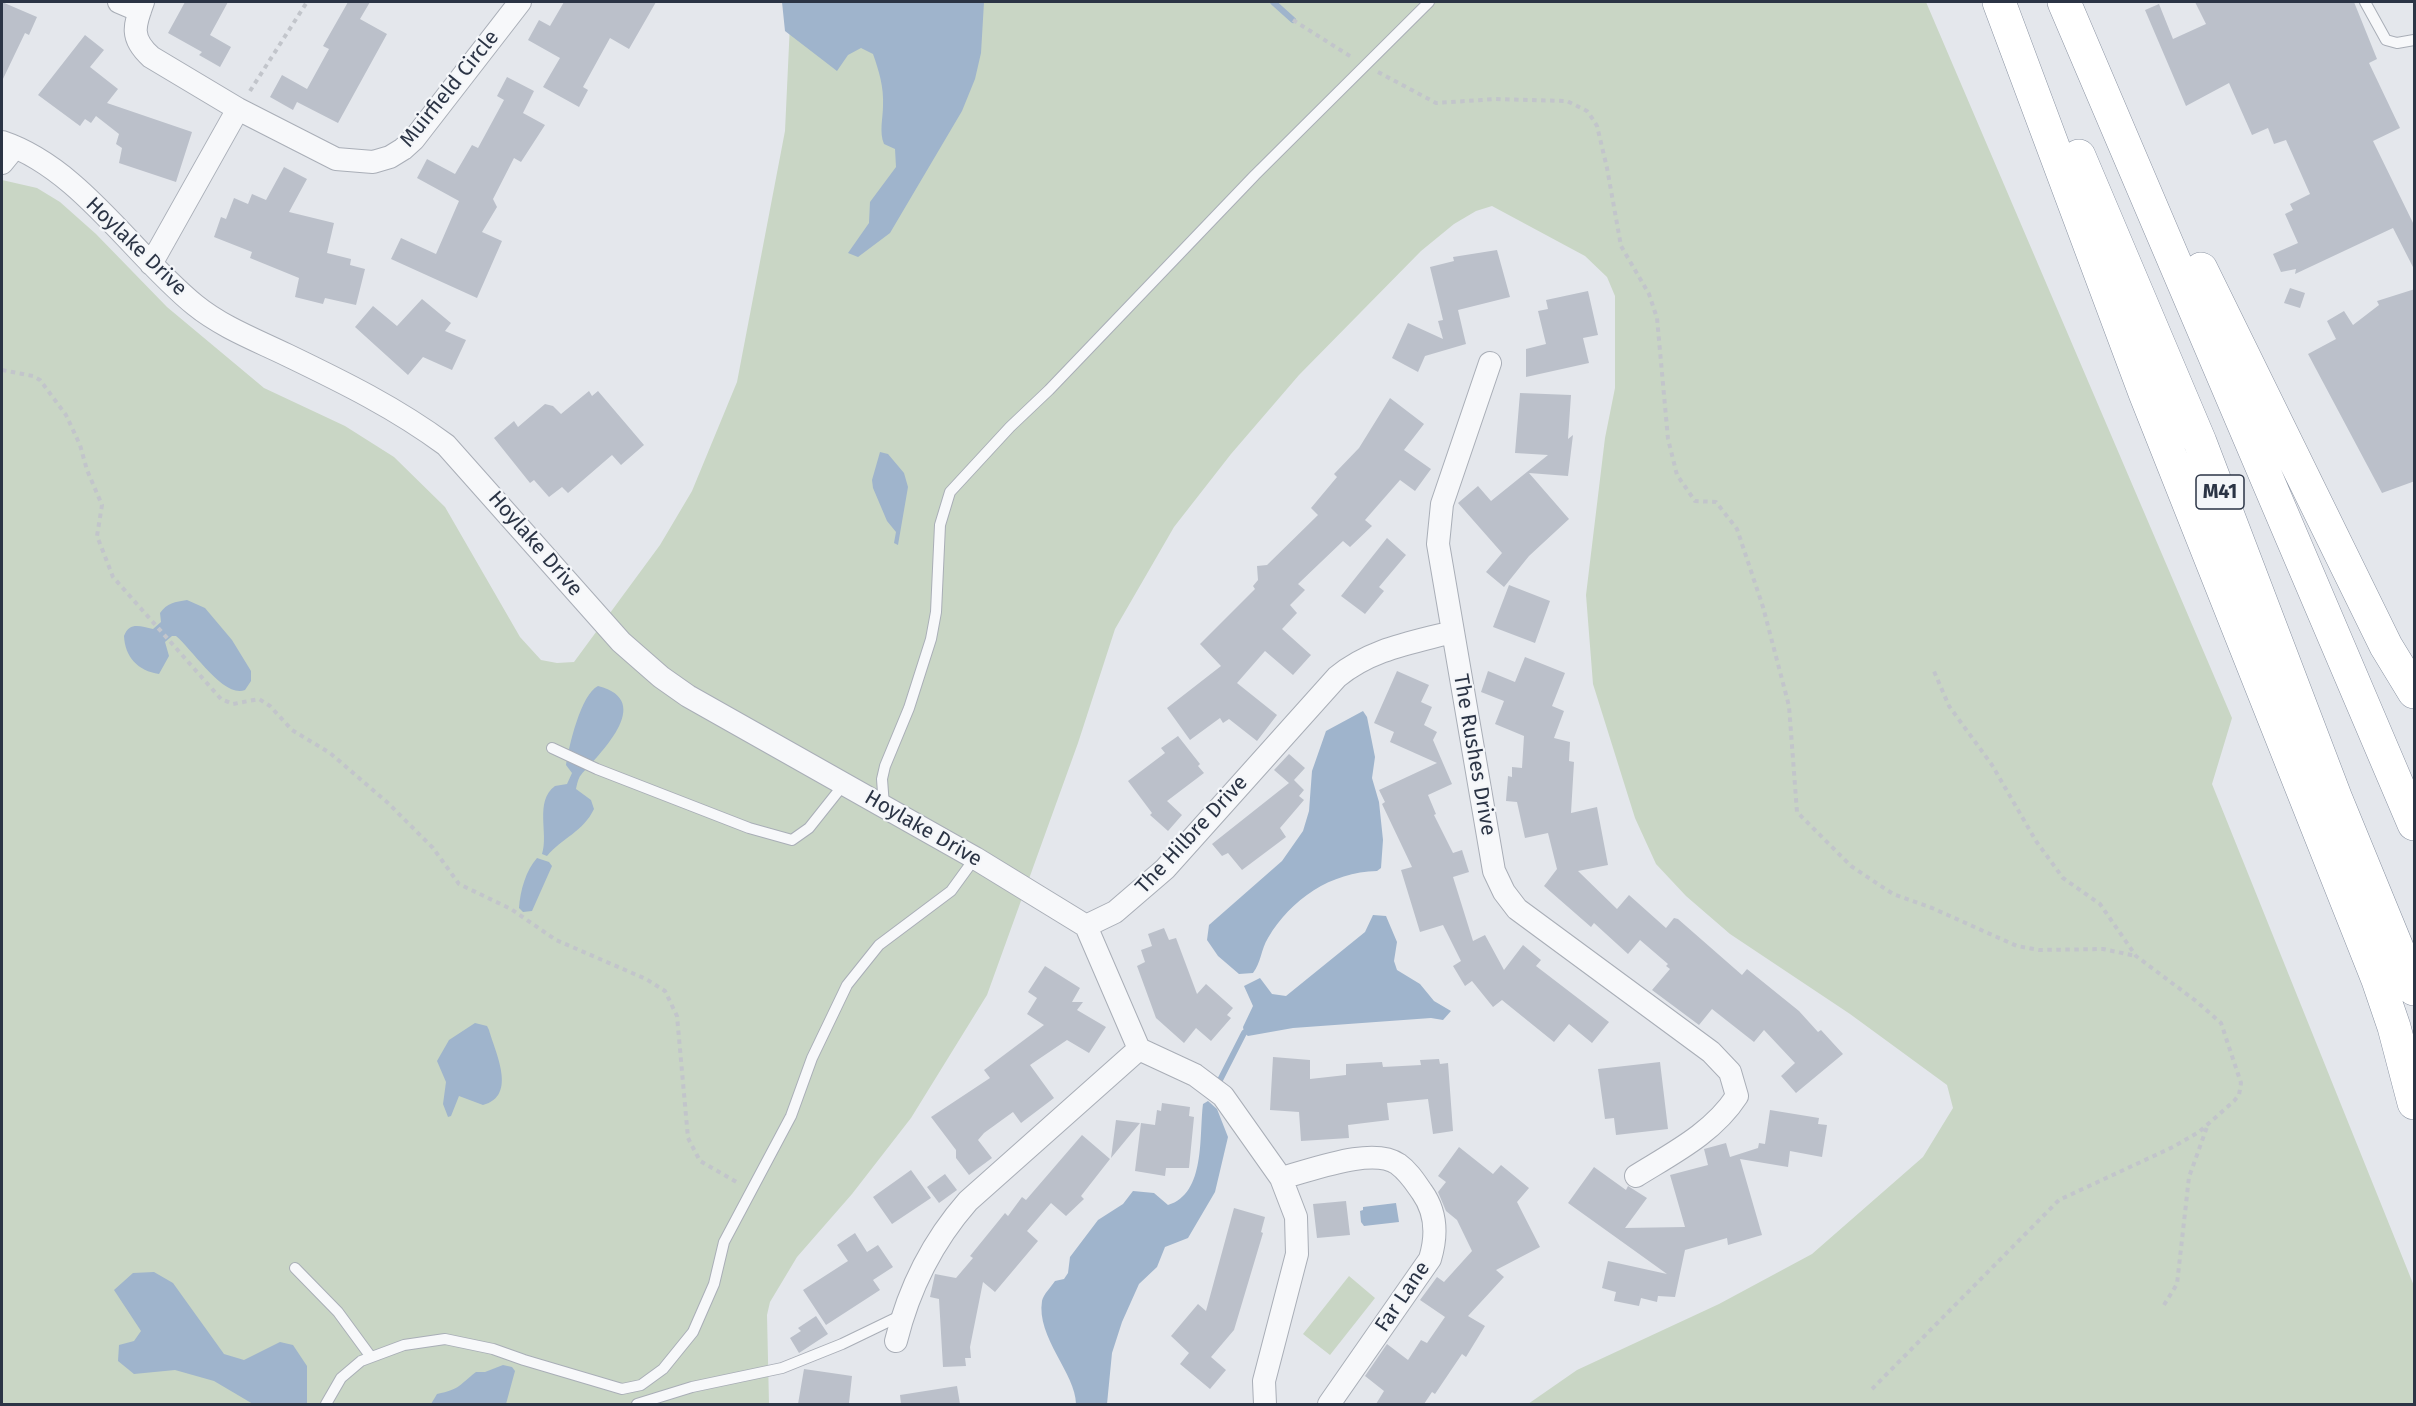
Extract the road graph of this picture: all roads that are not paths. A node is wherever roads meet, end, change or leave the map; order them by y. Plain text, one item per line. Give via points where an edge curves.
1 (119, 2) edge
2 (520, 2) edge
3 (1429, 2) edge
4 (1999, 2) edge
5 (2010, 2) edge
6 (2066, 2) edge
7 (2364, 2) edge
8 (142, 6) edge
9 (2415, 40) edge
10 (238, 110) junction
11 (6, 151) edge
12 (151, 264) junction
13 (1490, 363) dead end
14 (1452, 632) junction
15 (2415, 692) edge
16 (552, 748) dead end
17 (844, 784) junction
18 (884, 806) junction
19 (2415, 824) edge
20 (975, 858) junction
21 (1086, 926) junction
22 (2415, 989) edge
23 (1139, 1049) junction
24 (2415, 1103) edge
25 (1636, 1176) dead end
26 (1281, 1178) junction
27 (295, 1268) dead end
28 (902, 1315) junction
29 (896, 1341) dead end
30 (371, 1357) junction
31 (326, 1404) edge
32 (637, 1404) edge
33 (1265, 1404) edge
34 (1329, 1404) edge

1 - 8 street
2 - 10 street, Muirfield Circle via 414,139 390,157 354,163 336,159
3 - 18 lane via 1364,64 950,492 940,525 931,639 885,766
4 - 24 highway via 2145,393 2378,980
5 - 22 highway, M41 via 2200,442 2336,799
6 - 15 highway via 2386,646
6 - 19 highway, M41
7 - 9 lane via 2390,43
8 - 10 street, Muirfield Circle via 135,34 140,47
10 - 12 street
11 - 12 street, Hoylake Drive via 50,167
12 - 17 street, Hoylake Drive via 218,322 370,395 446,445 641,661 688,696
13 - 14 street, The Rushes Drive via 1438,526
14 - 21 street, The Hilbre Drive via 1369,655 1337,676 1165,869 1115,912
14 - 25 street, The Rushes Drive via 1494,871 1504,892 1534,924 1711,1052 1730,1072 1737,1096 1725,1115
16 - 17 lane via 748,828 792,840 809,828
17 - 18 street, Hoylake Drive
18 - 20 street, Hoylake Drive
20 - 21 street, Hoylake Drive
20 - 30 lane via 951,891 879,945 847,985 812,1058 791,1116 724,1242 714,1284 693,1332 663,1369 641,1385 622,1389 493,1348 445,1339 404,1345
21 - 23 street
23 - 26 street via 1215,1089
23 - 28 street via 968,1201 933,1245
26 - 33 street via 1296,1217 1297,1254 1264,1381
26 - 34 street, Far Lane via 1351,1159 1377,1158 1396,1163 1426,1197 1435,1223 1436,1240 1430,1259
27 - 30 lane
28 - 29 street
28 - 32 lane via 782,1368 692,1387
30 - 31 lane via 341,1378

